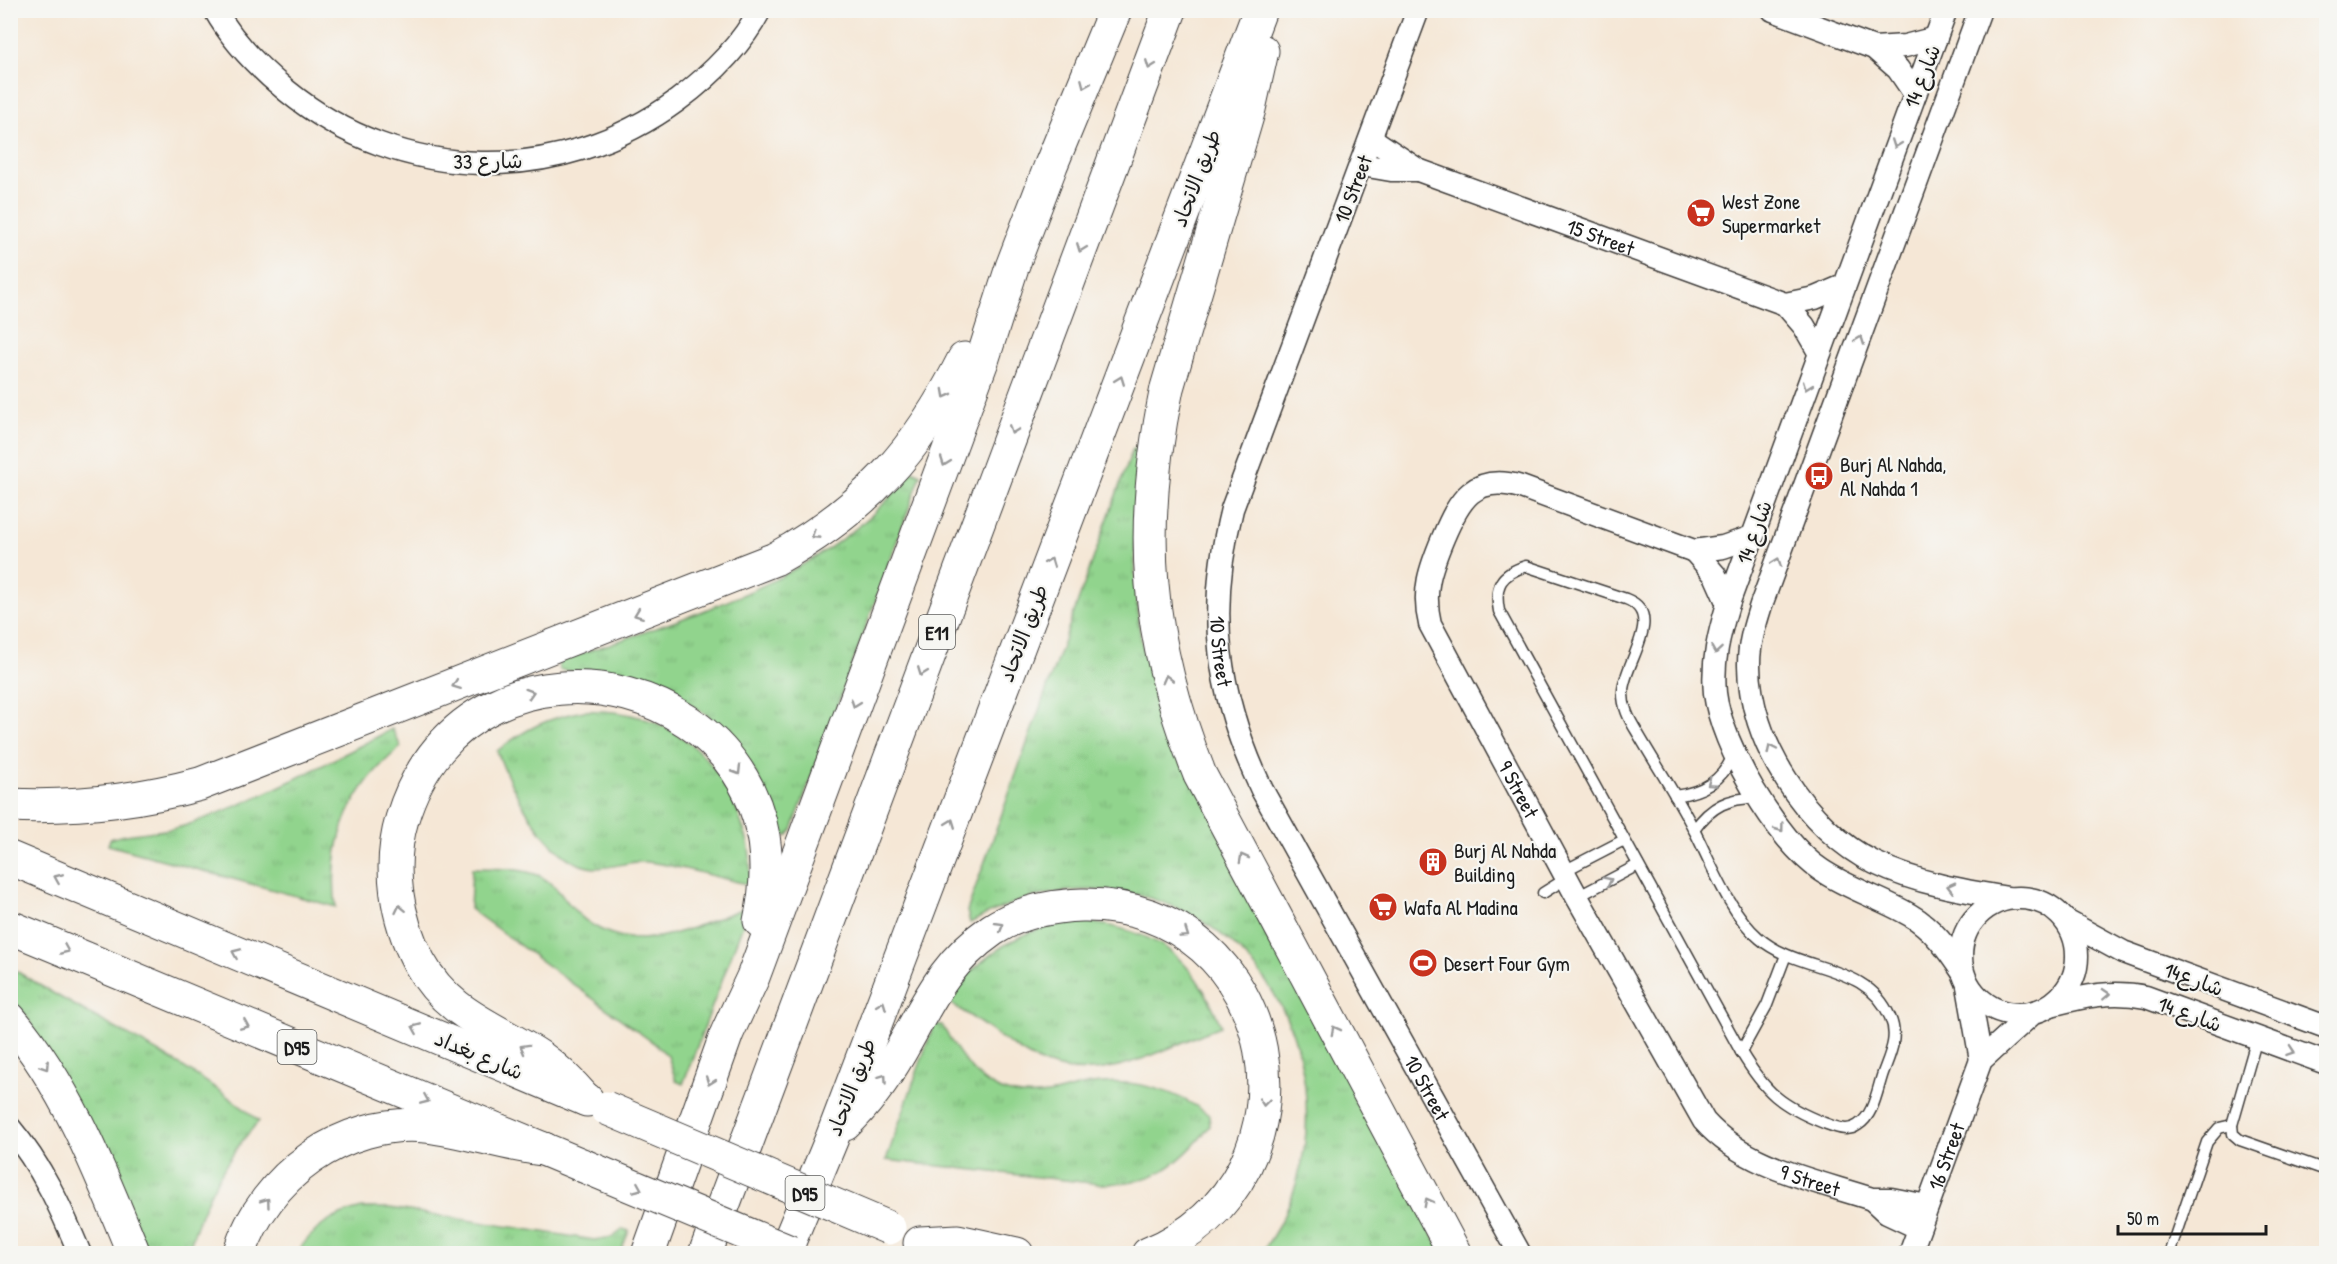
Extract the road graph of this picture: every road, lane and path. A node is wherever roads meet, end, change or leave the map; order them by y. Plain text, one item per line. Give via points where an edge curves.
1 (215, 10) edge
2 (760, 10) edge
3 (1115, 10) edge
4 (1170, 10) edge
5 (1260, 10) edge
6 (1269, 10) edge
7 (1418, 10) edge
8 (1773, 10) edge
9 (1946, 10) edge
10 (1980, 10) edge
11 (1936, 38) junction
12 (1874, 48) junction
13 (1915, 94) junction
14 (1372, 139) junction
15 (1362, 165) junction
16 (1418, 170) junction
17 (1012, 267) junction
18 (1844, 286) junction
19 (1785, 304) junction
20 (1819, 352) junction
21 (1752, 537) junction
22 (1694, 551) junction
23 (1728, 604) junction
24 (1734, 752) junction
25 (1675, 796) junction
26 (1759, 798) junction
27 (10, 804) edge
28 (1694, 830) junction
29 (1624, 840) junction
30 (10, 858) edge
31 (1638, 865) junction
32 (1566, 883) junction
33 (1541, 891) dead end
34 (2008, 898) junction
35 (2066, 921) junction
36 (10, 927) edge
37 (1786, 955) junction
38 (1965, 979) junction
39 (2042, 1009) junction
40 (10, 1019) edge
41 (2326, 1027) edge
42 (728, 1033) junction
43 (2257, 1038) junction
44 (1741, 1052) junction
45 (1981, 1060) junction
46 (2326, 1063) edge
47 (595, 1103) junction
48 (2232, 1125) junction
49 (10, 1128) edge
50 (832, 1138) junction
51 (544, 1149) junction
52 (2326, 1170) edge
53 (1872, 1199) junction
54 (1928, 1206) junction
55 (1919, 1228) junction
56 (934, 1248) edge
57 (1455, 1250) edge
58 (80, 1254) edge
59 (134, 1254) edge
60 (239, 1254) edge
61 (648, 1254) edge
62 (705, 1254) edge
63 (784, 1254) edge
64 (793, 1254) edge
65 (1017, 1254) edge
66 (1148, 1254) edge
67 (1520, 1254) edge
68 (1910, 1254) edge
69 (2169, 1254) edge

1 - 2 street, شارع 33 via 260,68 314,113 377,145 445,162 515,164 585,150 649,122 705,80 751,27
3 -> 17 main road
4 -> 62 main road, E11
50 -> 5 main road, طريق الاتحاد
57 -> 6 main road via 1200,775 1169,687 1151,596 1149,512 1158,429 1175,357 1249,109
7 - 14 street, 10 Street
8 - 12 street
9 - 11 street, شارع 14
34 -> 10 street, شارع 14 via 1954,888 1877,864 1834,837 1800,801 1776,758 1753,702 1749,663 1752,633 1761,605
11 - 12 street
11 - 13 street, شارع 14
12 - 13 street via 1898,69
13 -> 18 street, شارع 14
14 - 15 street, 10 Street
14 - 16 street
15 - 16 street via 1391,171
15 - 67 street, 10 Street via 1232,509 1220,566 1219,652 1230,709 1262,790
16 - 19 street, 15 Street
17 -> 27 main road via 944,399 912,447 852,508 774,559 200,784 95,805
17 -> 42 main road via 982,361 803,845
18 - 19 street via 1815,298
18 - 20 street, شارع 14
19 - 20 street
20 -> 21 street, شارع 14
21 - 22 street
21 - 23 street, شارع 14
22 - 23 street via 1715,575
22 - 32 street, 9 Street via 1521,487 1500,483 1467,494 1456,506 1438,550 1425,589 1430,624
23 -> 24 street, شارع 14 via 1714,663 1715,696
24 -> 25 lane via 1729,765 1710,786 1693,794
24 - 26 street, شارع 14
25 - 28 lane
25 - 29 lane via 1631,722 1624,702 1625,680 1645,619 1642,609 1635,602 1526,566 1510,571 1496,597 1499,611
26 - 28 lane via 1719,805
26 -> 38 street, شارع 14 via 1797,850 1817,868 1853,890 1911,915 1948,950
28 - 37 lane via 1746,926
29 - 31 lane
29 - 32 lane
47 -> 30 main road, شارع بغداد / D95
32 -> 31 lane
31 - 44 lane
32 - 33 lane
32 - 53 street, 9 Street via 1694,1105 1716,1135 1747,1156
34 - 35 street via 2040,901
34 - 38 street via 1992,903 1969,924 1962,939
35 - 39 street via 2074,935 2076,967 2071,982
35 - 41 street, شارع14 via 2123,952
36 -> 51 main road, D95
37 - 44 lane via 1767,1005
37 - 44 lane via 1866,985 1892,1019 1895,1041 1869,1113 1858,1126 1842,1129 1804,1115 1783,1104 1766,1088
38 - 39 street via 1990,1007 2019,1014
38 - 45 street
39 -> 43 street, شارع 14 via 2094,995 2129,994
39 - 45 street
40 -> 59 main road via 40,1058 77,1120
47 -> 42 main road via 539,1057 449,1002 419,962 400,911 396,848 415,787 441,748 495,706 540,690 596,688 625,693 653,701 696,725 737,770 760,825 766,883 760,921 737,990
42 -> 61 main road
43 -> 46 street, شارع 14
43 - 48 lane
45 - 54 street, 16 Street
47 - 56 main road, شارع بغداد / D95, bridge
48 - 52 lane via 2233,1134 2240,1140
48 - 69 lane via 2219,1128 2206,1142
49 - 58 street via 50,1184
50 - 63 main road, طريق الاتحاد
50 -> 66 main road via 885,1075 938,981 980,938 1018,916 1044,909 1097,905 1150,915 1191,938 1238,989 1258,1036 1265,1092 1254,1147 1229,1193 1209,1217 1188,1233
60 -> 51 main road via 253,1221 279,1185 313,1156 353,1136 388,1127 425,1126
51 -> 64 main road, D95, bridge
53 - 54 street via 1891,1198
53 - 55 street via 1887,1213
54 - 55 street, 16 Street
55 - 68 street, 16 Street
56 - 65 main road via 968,1242

